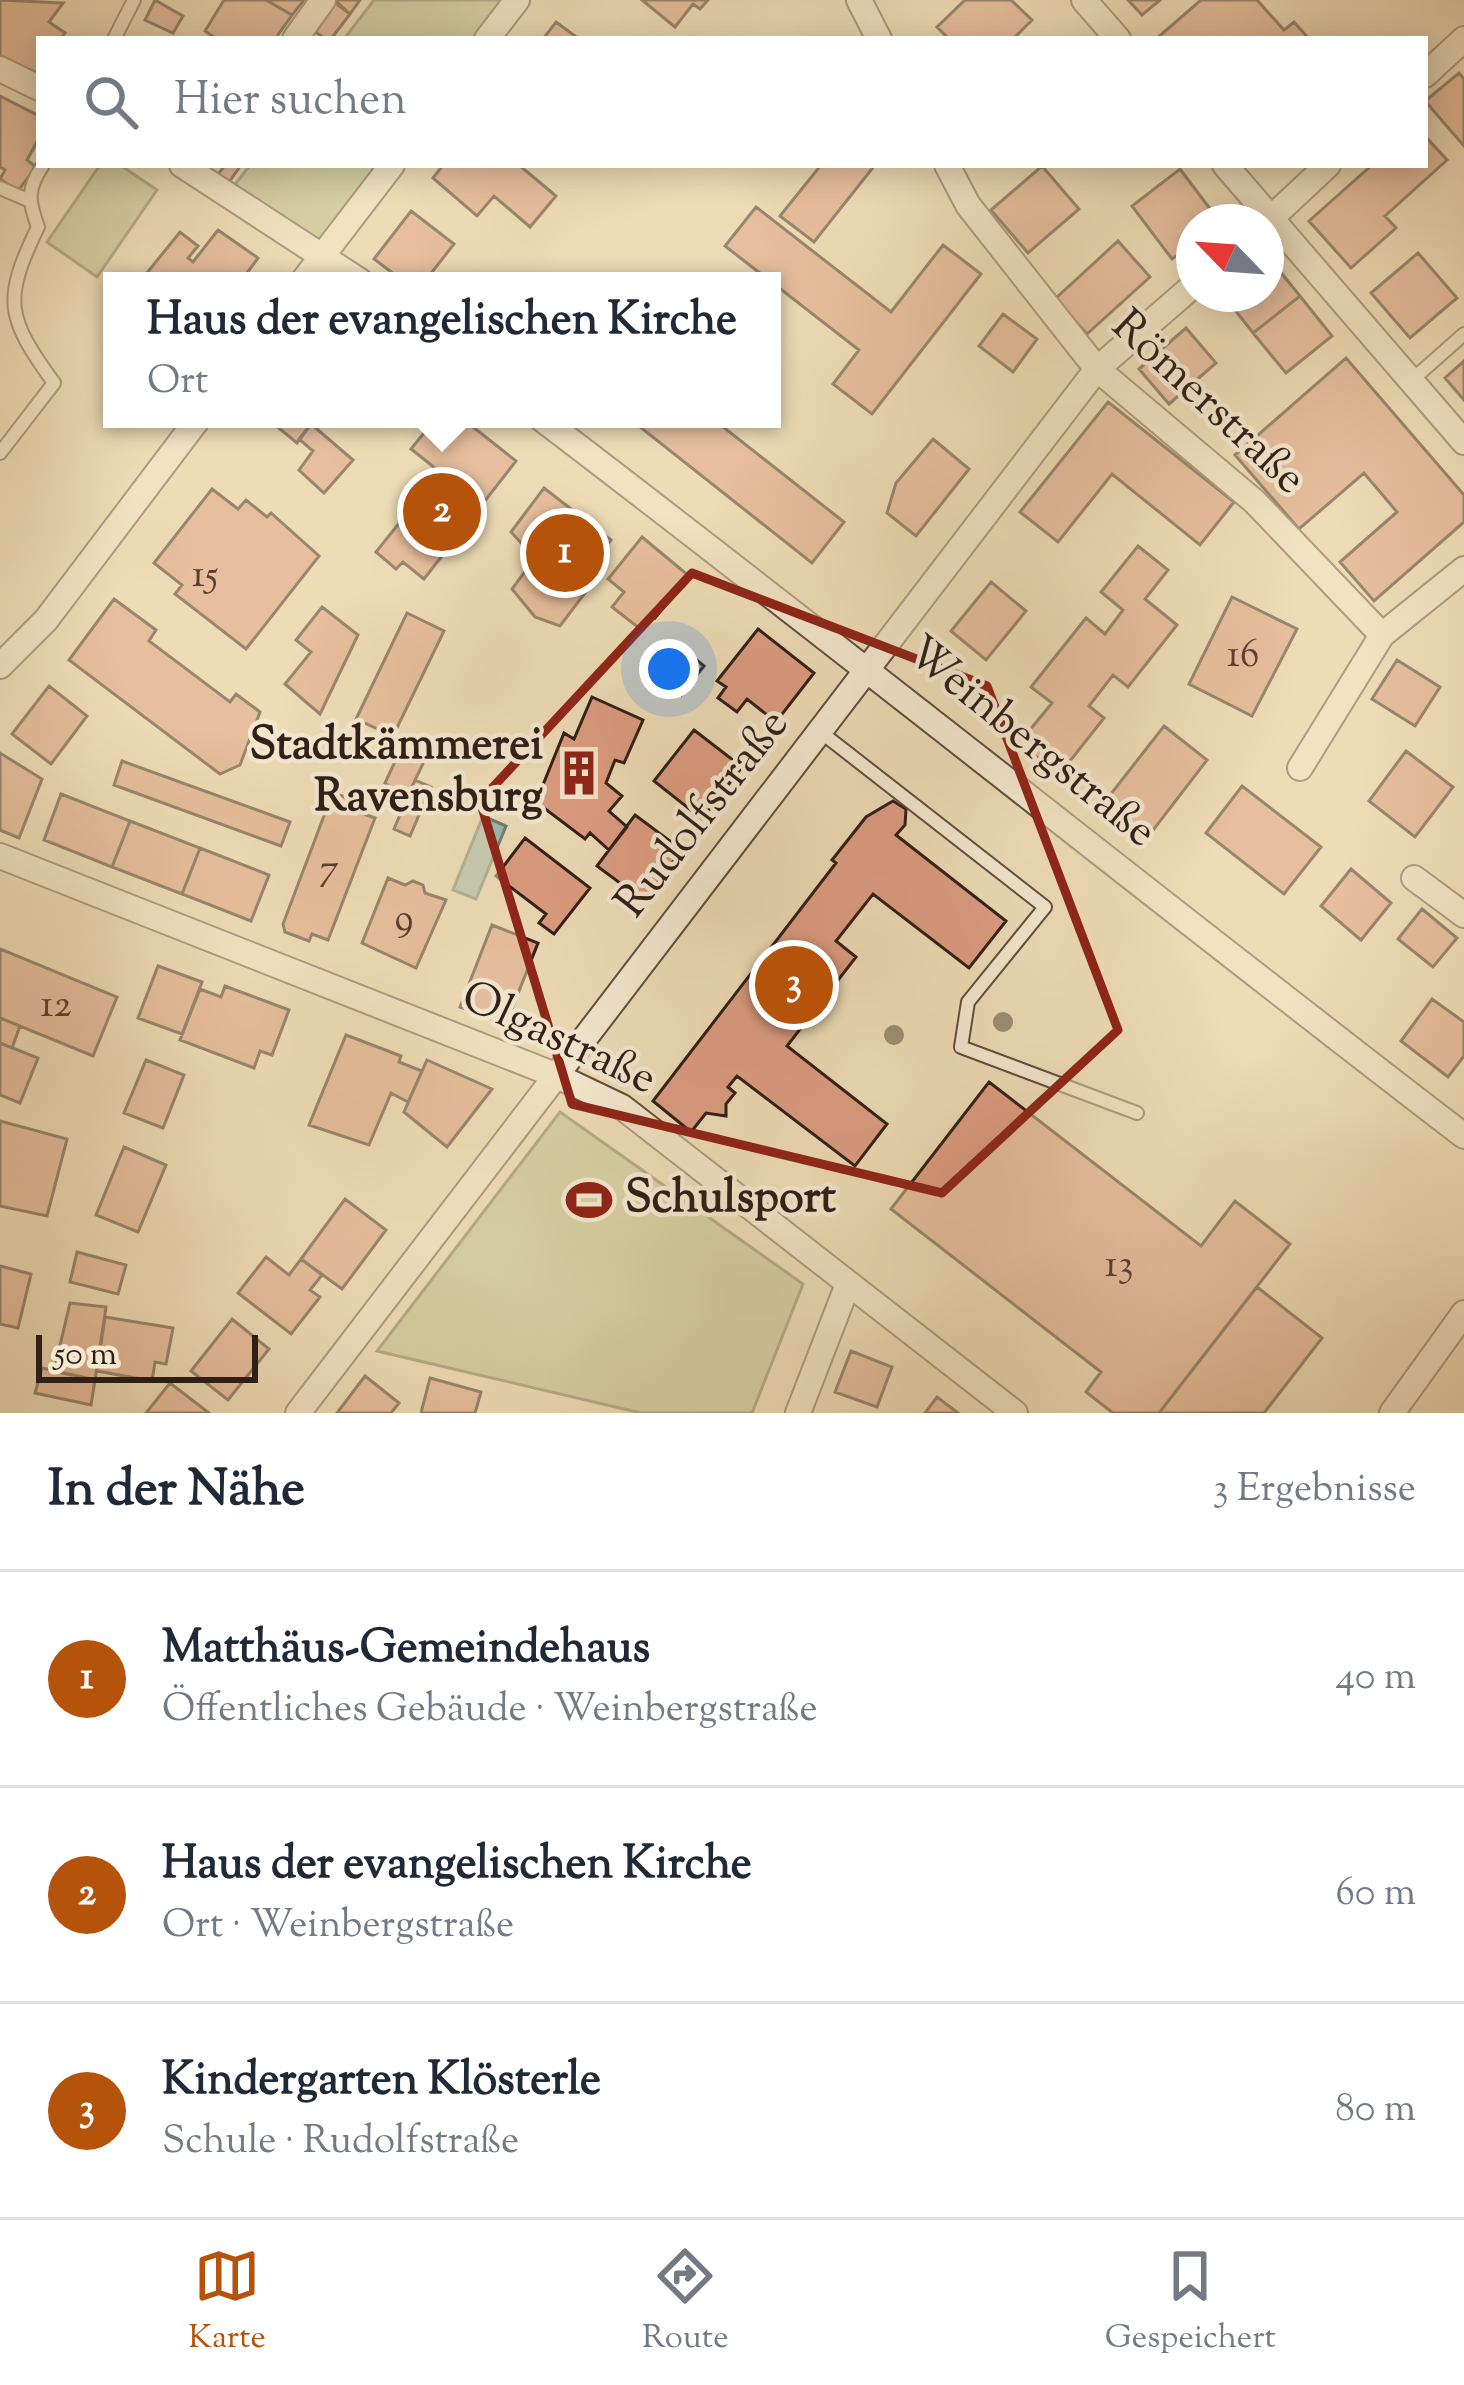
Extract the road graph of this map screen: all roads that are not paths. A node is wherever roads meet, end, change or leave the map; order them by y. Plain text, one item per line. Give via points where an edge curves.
1 (134, 0) edge
2 (323, 0) edge
3 (517, 0) edge
4 (859, 0) edge
5 (1084, 0) edge
6 (116, 36) edge
7 (297, 36) edge
8 (489, 36) edge
9 (878, 36) edge
10 (1115, 36) edge
11 (1464, 39) edge
12 (0, 69) edge
13 (1428, 72) edge
14 (36, 87) edge
15 (41, 168) edge
16 (195, 168) edge
17 (390, 168) edge
18 (949, 168) edge
19 (1227, 168) edge
20 (1325, 168) edge
21 (0, 188) edge
22 (28, 200) junction
23 (1255, 204) edge
24 (1284, 205) edge
25 (1284, 238) edge
26 (325, 254) junction
27 (310, 272) edge
28 (349, 272) edge
29 (1176, 301) edge
30 (1464, 334) edge
31 (1097, 369) junction
32 (1411, 381) junction
33 (191, 428) edge
34 (554, 428) edge
35 (1464, 442) edge
36 (0, 453) edge
37 (1464, 569) edge
38 (1382, 635) junction
39 (0, 666) edge
40 (872, 670) junction
41 (822, 734) junction
42 (1300, 768) dead end
43 (0, 856) edge
44 (1414, 878) dead end
45 (1464, 915) edge
46 (555, 1075) junction
47 (1137, 1113) dead end
48 (1464, 1136) edge
49 (848, 1284) junction
50 (1464, 1313) edge
51 (298, 1413) edge
52 (798, 1413) edge
53 (1016, 1413) edge
54 (1392, 1413) edge

1 - 6 lane
2 - 7 street
3 - 8 street
4 - 9 street
5 - 10 street
11 - 13 street
12 - 14 street
15 - 22 lane
16 - 26 street
17 - 26 street
18 - 31 street, Römerstraße via 968,205
19 - 23 street
20 - 24 street
21 - 22 lane
22 - 36 lane via 38,227 10,304 22,338 54,383
25 - 32 street
26 - 27 street
26 - 28 street
29 - 31 street, Rudolfstraße
30 - 32 lane
31 - 38 street, Römerstraße via 1255,502
31 - 40 street, Rudolfstraße
32 - 35 street
33 - 39 street via 46,620
34 - 40 street, Weinbergstraße
37 - 38 street
38 - 42 street
40 - 41 street, Rudolfstraße
40 - 48 street, Weinbergstraße via 1092,852
41 - 46 street, Rudolfstraße
41 - 47 lane via 1045,907 968,1003 961,1047
43 - 46 street, Olgastraße
44 - 45 street
46 - 49 street, Olgastraße via 622,1107
46 - 51 street, Rudolfstraße
49 - 52 street
49 - 53 street, Olgastraße
50 - 54 street

